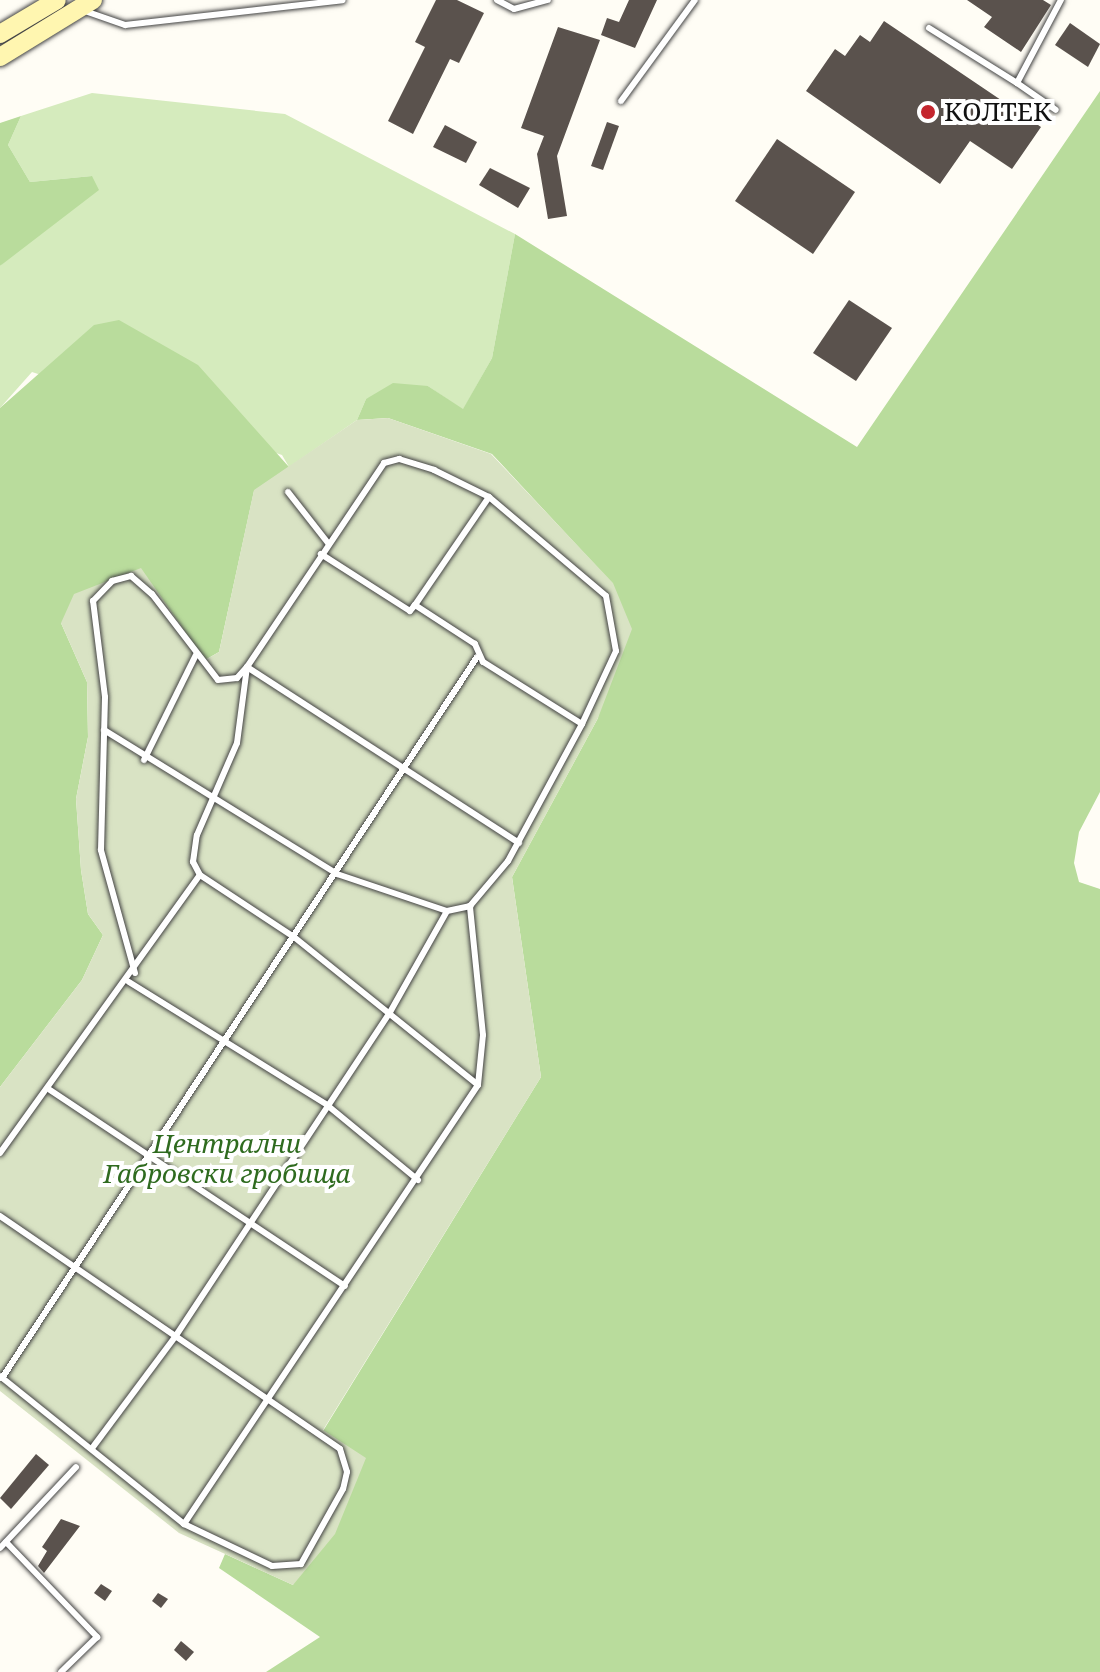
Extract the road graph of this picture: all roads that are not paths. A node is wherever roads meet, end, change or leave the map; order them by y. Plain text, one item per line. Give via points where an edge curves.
1 (57, 0) edge
2 (343, 0) edge
3 (497, 0) edge
4 (548, 0) edge
5 (695, 0) edge
6 (1061, 0) edge
7 (86, 4) edge
8 (929, 28) dead end
9 (0, 34) edge
10 (0, 57) edge
11 (1017, 83) junction
12 (621, 101) dead end
13 (1056, 110) dead end
14 (288, 492) dead end
15 (489, 497) junction
16 (328, 543) junction
17 (321, 554) junction
18 (415, 605) junction
19 (196, 655) junction
20 (477, 657) junction
21 (247, 667) junction
22 (582, 724) junction
23 (104, 730) junction
24 (144, 760) junction
25 (406, 769) junction
26 (213, 802) junction
27 (519, 843) junction
28 (337, 874) junction
29 (200, 875) junction
30 (470, 906) junction
31 (447, 911) junction
32 (294, 937) junction
33 (135, 973) junction
34 (129, 982) junction
35 (389, 1014) junction
36 (224, 1045) junction
37 (478, 1085) junction
38 (50, 1090) junction
39 (327, 1105) junction
40 (0, 1153) edge
41 (152, 1157) junction
42 (418, 1180) junction
43 (0, 1216) edge
44 (252, 1220) junction
45 (79, 1270) junction
46 (345, 1286) junction
47 (175, 1337) junction
48 (1, 1377) edge
49 (268, 1400) junction
50 (93, 1447) junction
51 (76, 1467) dead end
52 (184, 1524) junction
53 (6, 1542) junction
54 (0, 1548) edge
55 (61, 1672) edge

1 - 9 main road
2 - 7 lane via 125,25
3 - 4 lane via 514,9
5 - 12 lane
6 - 11 lane
7 - 10 main road
8 - 11 lane
11 - 13 lane
14 - 16 lane
15 - 16 lane via 434,470 399,459 384,463
15 - 18 lane
15 - 22 lane via 606,596 616,651
16 - 17 lane
17 - 18 lane via 410,611
17 - 21 lane
18 - 20 lane via 475,644
19 - 21 lane via 218,680 237,678
19 - 23 lane via 152,594 131,576 112,581 93,601
19 - 24 lane
20 - 22 lane
20 - 25 lane
21 - 25 lane
21 - 26 lane via 237,743
22 - 27 lane
23 - 24 lane
23 - 33 lane via 101,850
24 - 26 lane
25 - 27 lane
25 - 28 lane
26 - 28 lane
26 - 29 lane via 195,848
27 - 30 lane
28 - 31 lane
28 - 32 lane
29 - 32 lane
29 - 33 lane
30 - 31 lane
30 - 37 lane via 483,1035
31 - 35 lane
32 - 35 lane
32 - 36 lane
33 - 34 lane
34 - 36 lane
34 - 38 lane
35 - 37 lane
35 - 39 lane
36 - 39 lane
36 - 41 lane
37 - 42 lane
38 - 40 lane
38 - 41 lane
39 - 42 lane
39 - 44 lane
41 - 44 lane
41 - 45 lane
42 - 46 lane
43 - 45 lane
44 - 46 lane
44 - 47 lane
45 - 47 lane
45 - 48 lane
46 - 49 lane
47 - 49 lane
47 - 50 lane
48 - 50 lane
49 - 52 lane
49 - 52 lane via 345,1459 343,1489 307,1554 290,1568 272,1566
50 - 52 lane
51 - 53 lane
53 - 54 lane
53 - 55 lane via 97,1637

